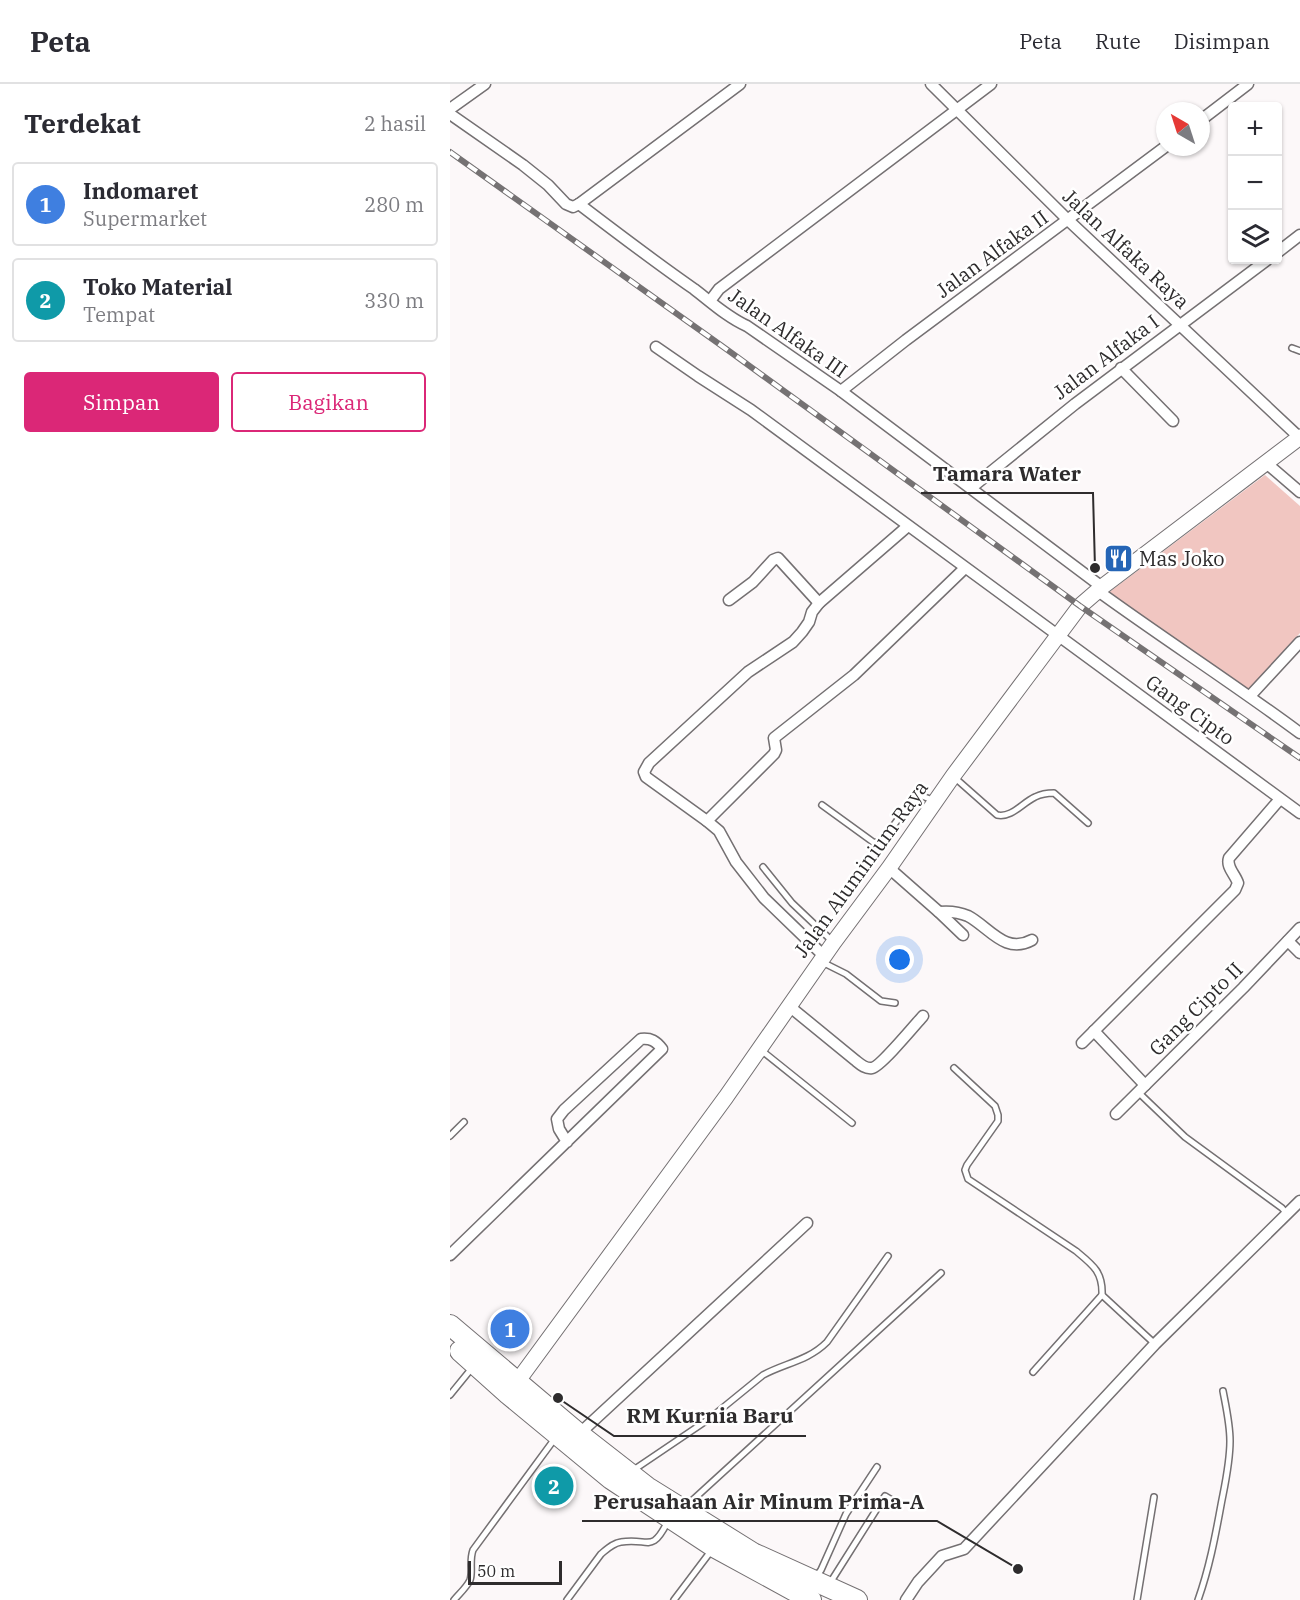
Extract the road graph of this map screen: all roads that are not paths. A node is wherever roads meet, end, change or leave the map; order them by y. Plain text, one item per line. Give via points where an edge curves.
1 (485, 84) edge
2 (740, 84) edge
3 (931, 84) edge
4 (991, 84) edge
5 (1248, 84) edge
6 (450, 109) edge
7 (957, 109) junction
8 (1210, 113) edge
9 (450, 114) edge
10 (1156, 154) edge
11 (579, 204) junction
12 (1068, 220) junction
13 (1300, 235) edge
14 (1282, 249) edge
15 (1262, 264) edge
16 (710, 301) junction
17 (1180, 324) junction
18 (656, 346) dead end
19 (1292, 348) dead end
20 (1300, 351) edge
21 (1121, 368) junction
22 (841, 392) junction
23 (1173, 421) dead end
24 (1300, 437) edge
25 (1265, 462) junction
26 (970, 488) junction
27 (1300, 492) edge
28 (908, 526) junction
29 (965, 568) junction
30 (1100, 589) junction
31 (729, 600) dead end
32 (819, 603) junction
33 (1059, 636) junction
34 (1300, 642) edge
35 (1250, 696) junction
36 (1300, 733) edge
37 (953, 776) junction
38 (1280, 799) junction
39 (936, 801) junction
40 (822, 805) dead end
41 (1300, 813) edge
42 (707, 821) junction
43 (1088, 823) dead end
44 (763, 867) dead end
45 (889, 868) junction
46 (939, 912) junction
47 (1300, 928) edge
48 (963, 935) dead end
49 (1032, 940) dead end
50 (1288, 941) junction
51 (834, 942) junction
52 (1300, 953) edge
53 (823, 959) junction
54 (895, 1003) dead end
55 (789, 1006) junction
56 (923, 1016) dead end
57 (1094, 1031) junction
58 (1082, 1043) dead end
59 (759, 1048) junction
60 (954, 1068) dead end
61 (1142, 1088) junction
62 (1116, 1114) dead end
63 (464, 1122) dead end
64 (852, 1123) dead end
65 (450, 1136) edge
66 (567, 1142) junction
67 (1300, 1201) edge
68 (1287, 1214) junction
69 (807, 1223) dead end
70 (450, 1255) edge
71 (888, 1256) dead end
72 (941, 1273) dead end
73 (1102, 1295) junction
74 (450, 1325) edge
75 (450, 1342) edge
76 (1155, 1344) junction
77 (475, 1364) junction
78 (1033, 1372) dead end
79 (512, 1388) junction
80 (1223, 1391) dead end
81 (450, 1395) edge
82 (579, 1434) junction
83 (557, 1436) junction
84 (877, 1467) dead end
85 (628, 1473) junction
86 (1154, 1497) dead end
87 (895, 1502) dead end
88 (677, 1513) junction
89 (714, 1547) junction
90 (817, 1589) edge
91 (454, 1600) edge
92 (567, 1600) edge
93 (674, 1600) edge
94 (857, 1600) edge
95 (906, 1600) edge
96 (1137, 1600) edge
97 (1198, 1600) edge

1 - 6 street
2 - 11 street
3 - 7 street, Jalan Alfaka Raya
4 - 7 street, Jalan Alfaka III
5 - 8 street
7 - 12 street, Jalan Alfaka Raya
7 - 16 street, Jalan Alfaka III via 719,289
9 - 11 street via 524,165 566,204
10 - 12 street, Jalan Alfaka II
11 - 16 street
12 - 17 street, Jalan Alfaka Raya
12 - 22 street, Jalan Alfaka II
13 - 14 street
15 - 17 street, Jalan Alfaka I
16 - 22 street, Jalan Alfaka III
17 - 21 street, Jalan Alfaka I
17 - 24 street, Jalan Alfaka Raya
18 - 28 street, Gang Cipto via 751,410
19 - 20 lane
21 - 23 street
21 - 26 street, Jalan Alfaka I
22 - 26 street, Jalan Alfaka III
24 - 25 main road, Jalan Aluminium Raya
25 - 27 street
25 - 30 main road, Jalan Aluminium Raya
26 - 30 street, Jalan Alfaka III
28 - 29 street, Gang Cipto
28 - 32 street
29 - 33 street, Gang Cipto
29 - 42 street via 854,675 774,738 774,754
30 - 33 main road, Jalan Aluminium Raya via 1080,606
30 - 35 street, Jalan Alfaka III via 1150,629
31 - 32 street via 778,558
32 - 42 street via 793,642 748,672 645,769 646,777
33 - 37 main road, Jalan Aluminium Raya
33 - 38 street, Gang Cipto
34 - 35 street
35 - 36 street, Jalan Alfaka III
37 - 39 main road, Jalan Aluminium Raya
37 - 43 lane via 997,815 1007,815 1035,797 1054,793
38 - 41 street, Gang Cipto
38 - 57 street via 1229,858 1238,883 1235,890
39 - 40 lane via 922,796 913,800 878,843
39 - 45 main road, Jalan Aluminium Raya
42 - 53 street via 719,831 736,862 764,898
44 - 51 lane via 792,903
45 - 46 street
45 - 51 main road, Jalan Aluminium Raya
46 - 48 street
46 - 49 street via 967,915 1012,945
47 - 50 street, Gang Cipto II
50 - 52 street
50 - 61 street, Gang Cipto II
51 - 53 main road, Jalan Aluminium Raya
53 - 54 lane via 881,1000
53 - 55 main road, Jalan Aluminium Raya
55 - 56 street via 869,1068 880,1064
55 - 59 main road, Jalan Aluminium Raya
57 - 58 street
57 - 61 street
59 - 64 lane
59 - 79 main road, Jalan Aluminium Raya
60 - 73 lane via 995,1106 998,1115 998,1121 967,1165 968,1179 1077,1251 1101,1277
61 - 62 street, Gang Cipto II
61 - 68 lane via 1185,1137
63 - 65 lane
66 - 66 street via 662,1049 658,1044 650,1038 641,1039 564,1110 557,1119
66 - 70 street
67 - 68 street
68 - 76 street
69 - 82 street
71 - 85 lane via 820,1349 805,1359 772,1370 709,1419
72 - 88 lane
73 - 76 lane
73 - 78 lane
74 - 79 highway
75 - 77 highway
76 - 95 street via 964,1549 942,1556
77 - 79 highway
77 - 81 lane
79 - 82 highway
79 - 83 highway
80 - 97 lane via 1230,1432 1229,1464
82 - 85 highway
83 - 88 highway via 611,1479
83 - 91 lane via 473,1550 470,1581
84 - 90 lane via 846,1514 820,1570
85 - 88 highway
86 - 96 lane
87 - 90 lane via 885,1497
88 - 89 highway
88 - 90 highway
88 - 92 lane via 652,1542 620,1542 607,1549
89 - 90 highway
89 - 93 lane
90 - 94 highway

